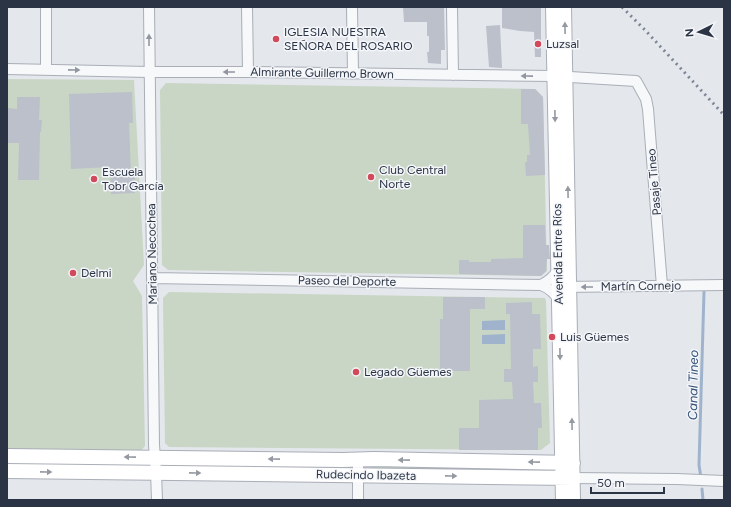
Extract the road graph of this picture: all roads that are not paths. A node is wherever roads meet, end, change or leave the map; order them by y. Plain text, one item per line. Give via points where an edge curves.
1 (46, 7) edge
2 (149, 7) edge
3 (247, 7) edge
4 (352, 7) edge
5 (452, 7) edge
6 (553, 7) edge
7 (564, 7) edge
8 (7, 69) edge
9 (46, 70) junction
10 (149, 72) junction
11 (248, 72) junction
12 (353, 74) junction
13 (453, 75) junction
14 (560, 76) junction
15 (636, 81) joint
16 (558, 270) junction
17 (152, 278) junction
18 (541, 285) junction
19 (724, 285) edge
20 (662, 286) junction
21 (562, 291) junction
22 (7, 456) edge
23 (155, 458) junction
24 (358, 459) junction
25 (567, 463) junction
26 (7, 471) edge
27 (156, 472) junction
28 (358, 475) junction
29 (568, 478) junction
30 (724, 481) edge
31 (157, 500) edge
32 (358, 500) edge
33 (562, 500) edge
34 (573, 500) edge

1 - 9 street
10 -> 2 street, Mariano Necochea
3 - 11 street
4 - 12 street
5 - 13 street
6 - 14 street, Avenida Entre Ríos
14 -> 7 street, Avenida Entre Ríos
8 - 9 street, Almirante Guillermo Brown
9 -> 10 street, Almirante Guillermo Brown
11 -> 10 street, Almirante Guillermo Brown
10 - 17 street, Mariano Necochea
11 - 12 street, Almirante Guillermo Brown
12 - 13 street, Almirante Guillermo Brown
14 -> 13 street, Almirante Guillermo Brown
14 - 15 street, Almirante Guillermo Brown
14 -> 16 street, Avenida Entre Ríos
21 -> 14 street, Avenida Entre Ríos
15 - 20 street, Pasaje Tineo via 646,99 648,109
16 - 18 street
16 - 21 street, Avenida Entre Ríos
17 - 18 street, Paseo del Deporte
17 - 23 street, Mariano Necochea
18 - 21 street via 555,294
19 - 20 street, Martín Cornejo
20 -> 21 street, Martín Cornejo
21 - 25 street, Avenida Entre Ríos
23 -> 22 street, Rudecindo Ibazeta
24 -> 23 street, Rudecindo Ibazeta
23 - 27 street, Mariano Necochea
25 -> 24 street, Rudecindo Ibazeta
24 - 28 street
25 - 29 street, Avenida Entre Ríos
26 -> 27 street, Rudecindo Ibazeta
27 -> 28 street, Rudecindo Ibazeta
27 - 31 street, Mariano Necochea
28 -> 29 street, Rudecindo Ibazeta
28 - 32 street
29 - 30 street, Rudecindo Ibazeta
29 - 33 street, Avenida Entre Ríos
29 - 34 street, Avenida Entre Ríos

